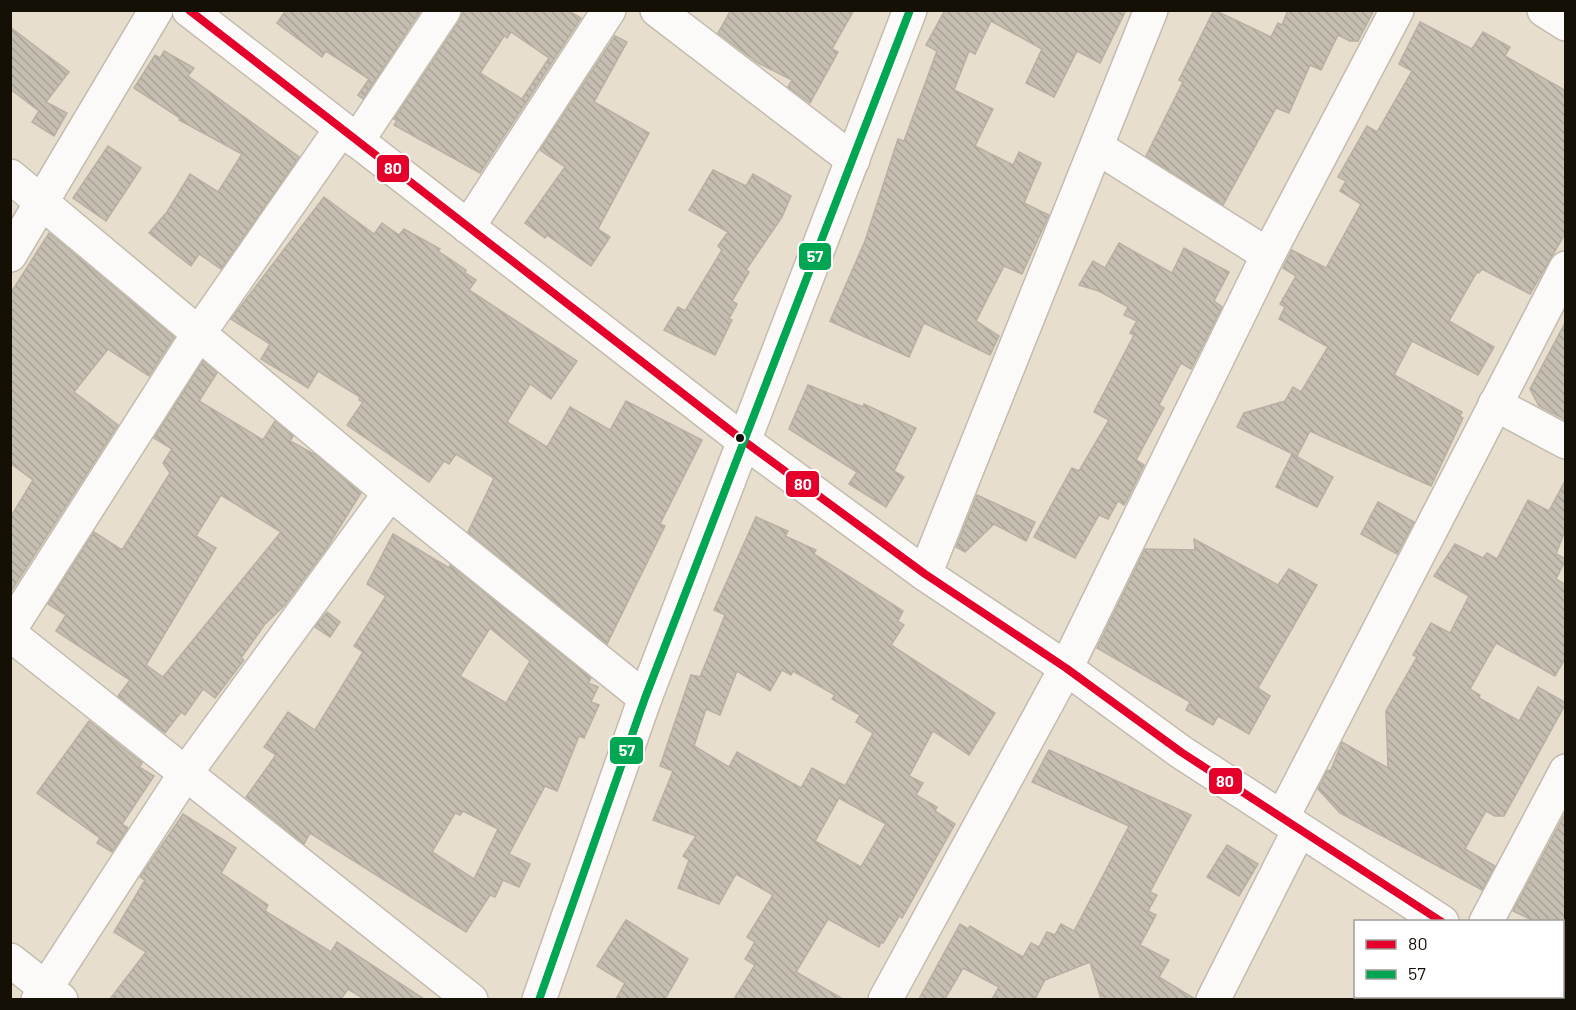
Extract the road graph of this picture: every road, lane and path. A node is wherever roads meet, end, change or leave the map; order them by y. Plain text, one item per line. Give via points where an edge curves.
1 (156, 10) edge
2 (189, 10) edge
3 (444, 10) edge
4 (609, 10) edge
5 (657, 10) edge
6 (910, 10) edge
7 (1151, 10) edge
8 (1397, 10) edge
9 (1544, 10) edge
10 (1566, 24) edge
11 (349, 135) junction
12 (1096, 147) junction
13 (853, 160) junction
14 (10, 176) edge
15 (44, 203) junction
16 (468, 227) junction
17 (10, 255) edge
18 (1268, 255) junction
19 (1566, 268) edge
20 (199, 333) junction
21 (1495, 404) junction
22 (744, 441) junction
23 (1566, 442) edge
24 (390, 493) junction
25 (925, 574) junction
26 (10, 631) edge
27 (1066, 668) junction
28 (645, 698) junction
29 (1566, 771) edge
30 (185, 774) junction
31 (1291, 824) junction
32 (1440, 920) edge
33 (1487, 920) edge
34 (10, 960) edge
35 (48, 995) edge
36 (471, 999) edge
37 (539, 999) edge
38 (885, 999) edge
39 (1213, 999) edge

1 - 15 street
2 - 11 street
3 - 11 street
4 - 16 street
5 - 13 street
6 - 13 street
7 - 12 street
8 - 18 street
9 - 10 street
11 - 16 street
11 - 20 street
12 - 18 street
12 - 25 street
13 - 22 street
14 - 15 street
15 - 17 street
15 - 20 street
16 - 22 street
18 - 27 street
19 - 21 street
20 - 24 street
20 - 26 street
21 - 23 street
21 - 31 street
22 - 25 street
22 - 28 street
24 - 28 street
24 - 30 street
25 - 27 street
26 - 30 street
27 - 31 street via 1181,752
27 - 38 street
28 - 37 street
29 - 33 street
30 - 35 street
30 - 36 street
31 - 32 street
31 - 39 street
34 - 35 street

